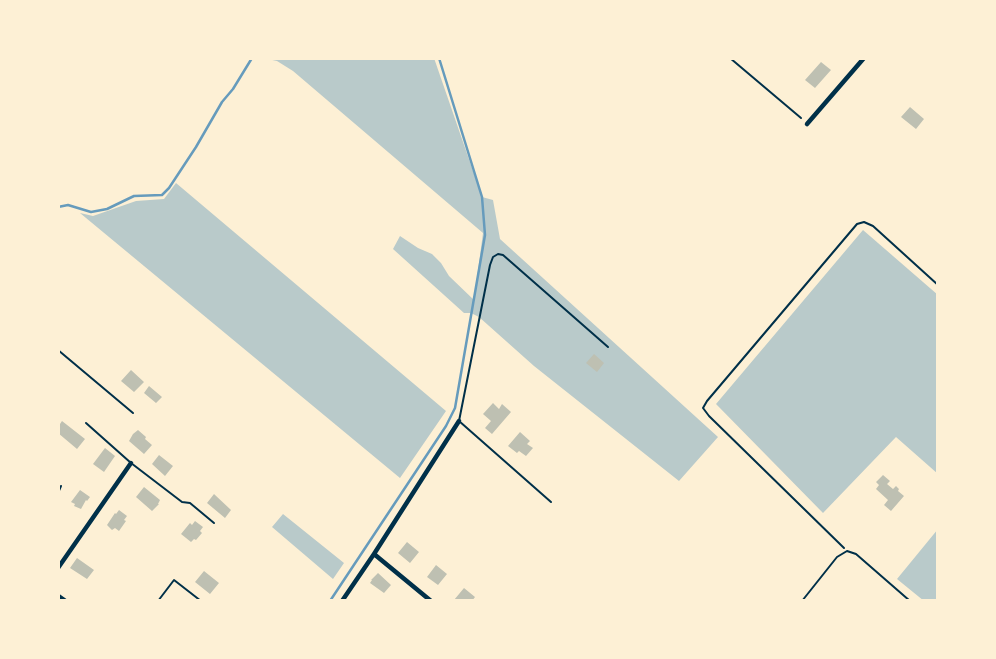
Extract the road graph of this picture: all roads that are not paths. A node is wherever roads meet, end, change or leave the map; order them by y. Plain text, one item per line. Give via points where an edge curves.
1 (864, 58) edge
2 (807, 124) road end
3 (608, 347) dead end
4 (58, 350) edge
5 (133, 413) dead end
6 (459, 421) junction
7 (86, 423) dead end
8 (131, 463) junction
9 (61, 486) dead end
10 (58, 493) edge
11 (551, 502) dead end
12 (214, 523) dead end
13 (374, 554) junction
14 (58, 568) edge
15 (58, 596) edge
16 (65, 601) edge
17 (158, 601) edge
18 (201, 601) edge
19 (342, 601) edge
20 (431, 601) edge
21 (802, 601) edge
22 (910, 601) edge

1 - 2 street
3 - 6 lane via 498,254 489,265
4 - 5 lane
6 - 11 lane
6 - 13 street
7 - 8 lane
8 - 12 lane
8 - 14 street
9 - 10 lane
13 - 19 street
13 - 20 street
15 - 16 street
17 - 18 lane via 174,580
21 - 22 lane via 847,551

